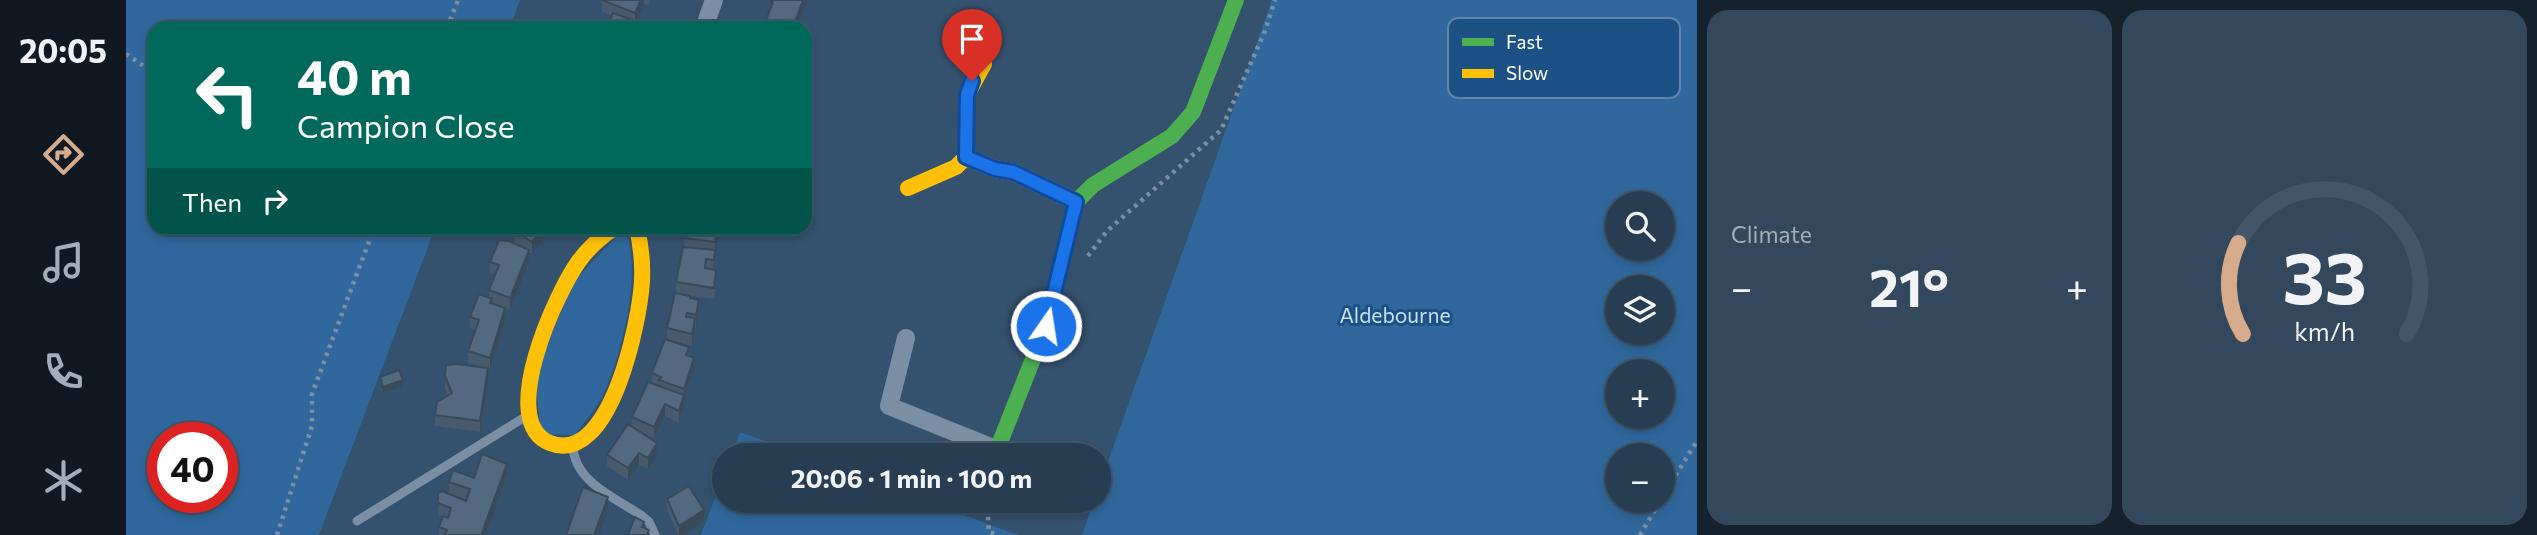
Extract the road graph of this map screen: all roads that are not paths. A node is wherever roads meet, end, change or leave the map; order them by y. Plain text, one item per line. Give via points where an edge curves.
1 (714, 0) edge
2 (1236, 0) edge
3 (706, 21) edge
4 (984, 64) dead end
5 (966, 157) junction
6 (908, 188) dead end
7 (1076, 202) junction
8 (605, 235) edge
9 (640, 235) edge
10 (906, 338) dead end
11 (527, 416) junction
12 (974, 443) edge
13 (999, 443) edge
14 (573, 445) junction
15 (357, 521) dead end
16 (655, 535) edge

1 - 3 street
2 - 7 street via 1193,112 1172,136 1093,185
4 - 5 street via 968,88
5 - 6 street via 956,167
5 - 7 street via 1013,172
7 - 13 street via 1046,326
8 - 11 street via 587,248 561,293 538,354
9 - 14 street via 643,292 627,365 604,414
10 - 12 street via 889,406
11 - 14 street via 537,436 549,443
11 - 15 lane
14 - 16 lane via 582,473 642,516

